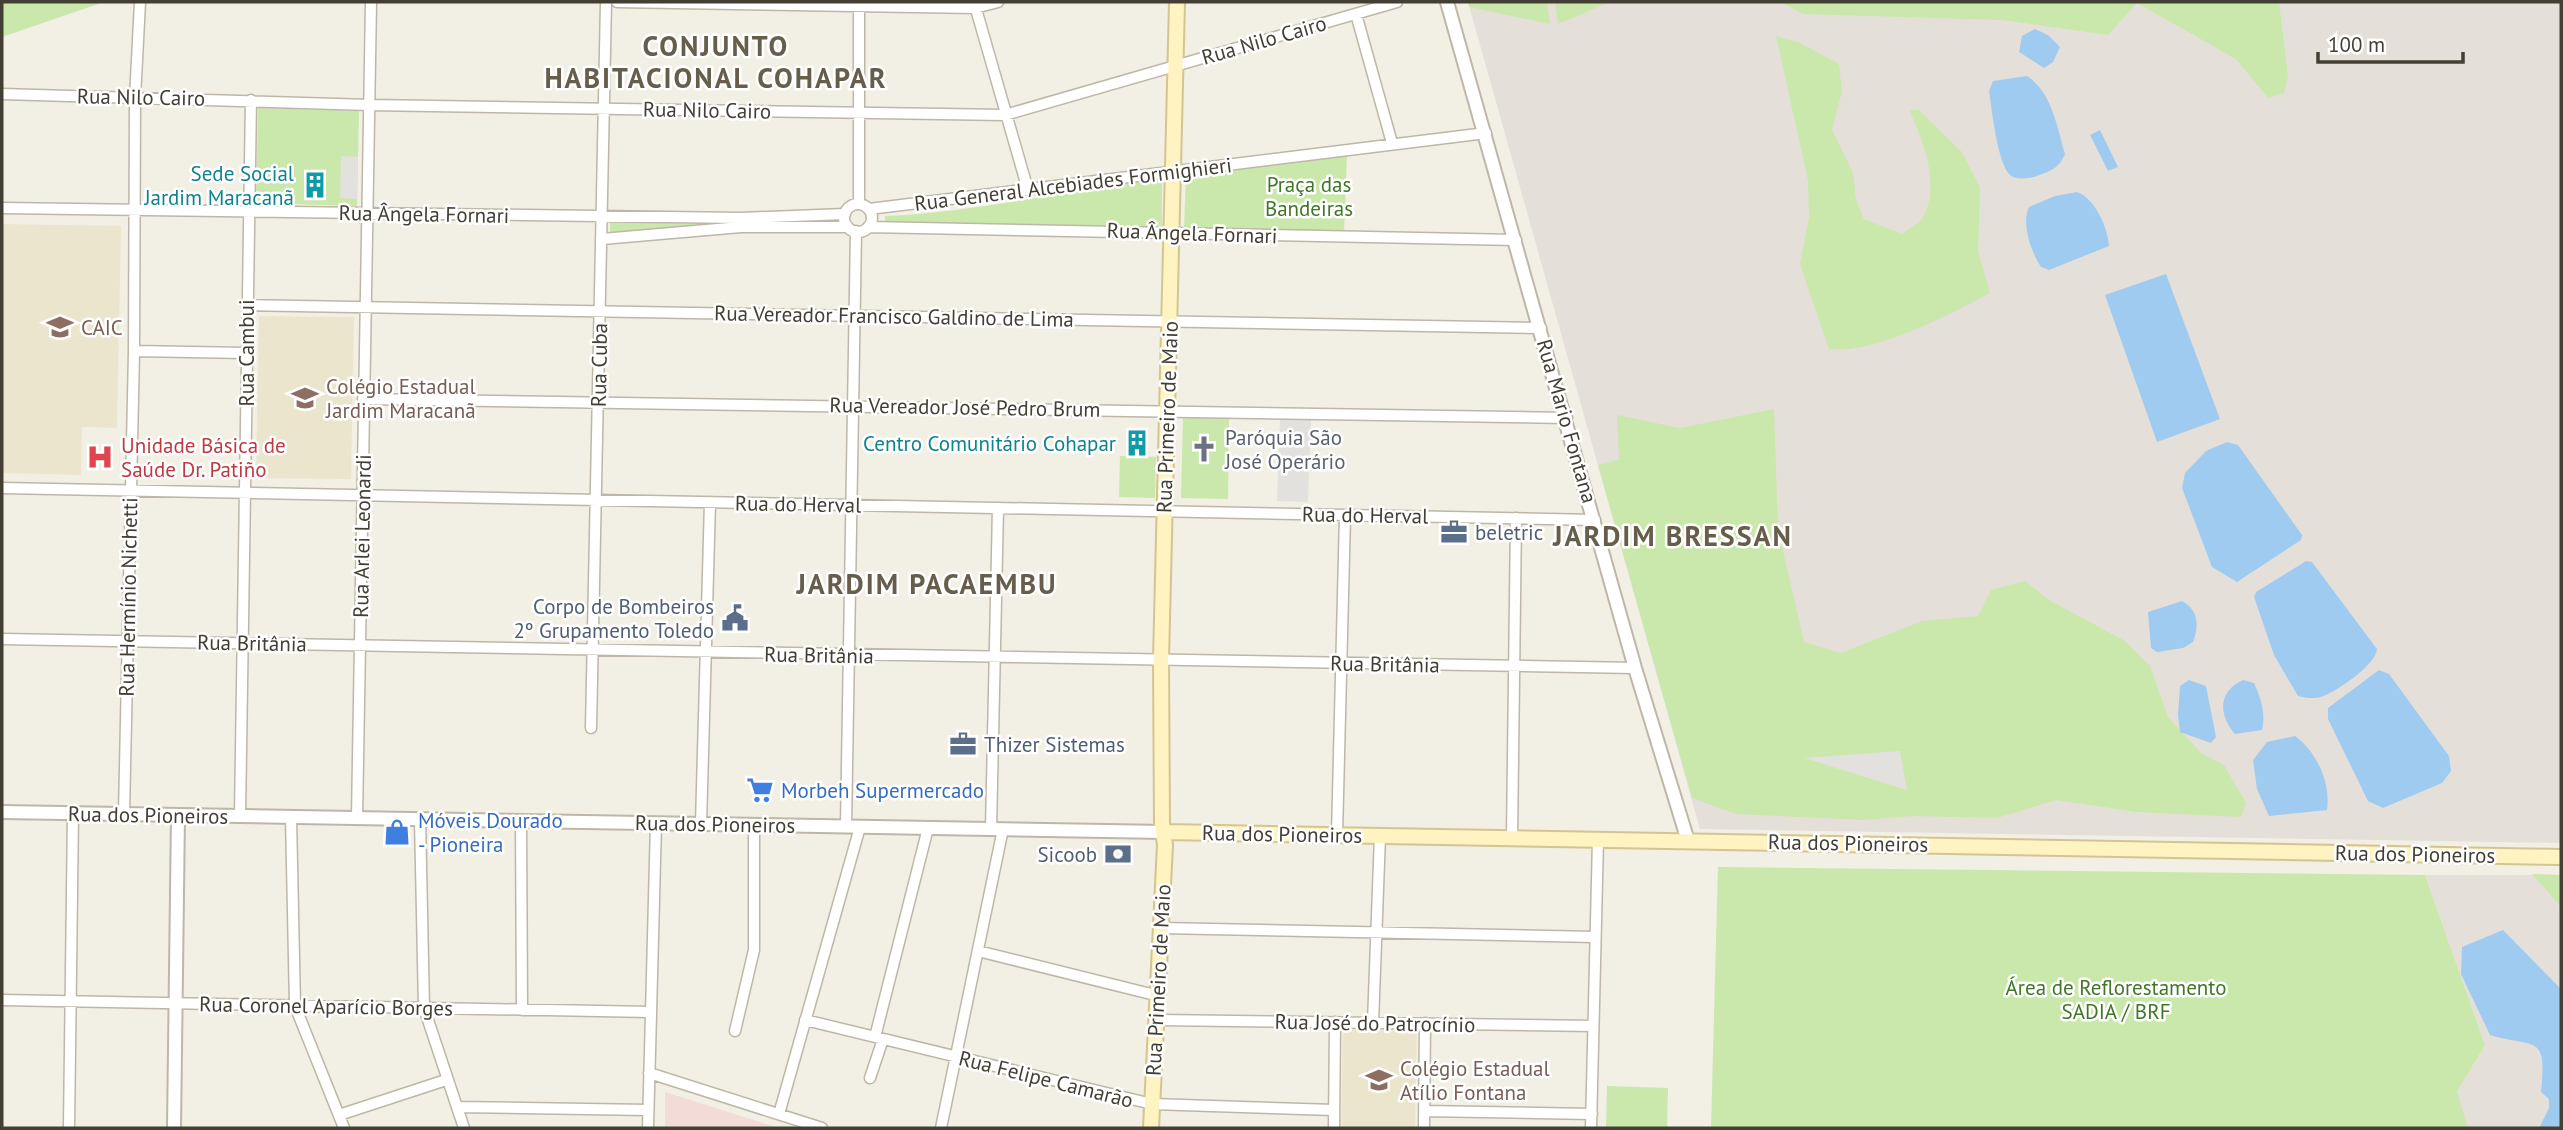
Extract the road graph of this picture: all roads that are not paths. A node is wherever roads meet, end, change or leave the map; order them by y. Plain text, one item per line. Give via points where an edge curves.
1 (140, 2) edge
2 (371, 2) edge
3 (606, 2) edge
4 (617, 2) edge
5 (998, 2) edge
6 (1177, 2) edge
7 (1184, 2) edge
8 (1397, 2) edge
9 (1447, 2) edge
10 (859, 4) edge
11 (974, 5) edge
12 (1356, 14) junction
13 (1179, 64) junction
14 (2, 94) edge
15 (135, 98) junction
16 (251, 100) junction
17 (369, 105) junction
18 (606, 109) junction
19 (858, 113) junction
20 (1006, 115) junction
21 (1486, 133) junction
22 (1392, 143) junction
23 (1177, 170) junction
24 (1028, 190) junction
25 (864, 206) junction
26 (2, 208) edge
27 (136, 210) junction
28 (248, 212) junction
29 (366, 213) junction
30 (845, 214) junction
31 (604, 215) junction
32 (740, 222) junction
33 (869, 227) junction
34 (852, 229) junction
35 (1176, 233) junction
36 (602, 239) junction
37 (1516, 240) junction
38 (246, 305) junction
39 (365, 307) junction
40 (600, 312) junction
41 (853, 316) junction
42 (1174, 321) junction
43 (1541, 328) junction
44 (134, 351) junction
45 (246, 353) junction
46 (363, 399) junction
47 (598, 402) junction
48 (852, 407) junction
49 (1171, 410) junction
50 (1567, 418) junction
51 (2, 488) edge
52 (130, 491) junction
53 (244, 493) junction
54 (362, 495) junction
55 (596, 500) junction
56 (710, 502) junction
57 (850, 505) junction
58 (998, 508) junction
59 (1168, 510) junction
60 (1345, 515) junction
61 (1516, 518) junction
62 (1595, 520) junction
63 (2, 639) edge
64 (127, 641) junction
65 (242, 643) junction
66 (360, 645) junction
67 (592, 650) junction
68 (706, 652) junction
69 (849, 655) junction
70 (995, 659) junction
71 (1166, 661) junction
72 (1341, 663) junction
73 (1513, 666) junction
74 (1635, 668) junction
75 (590, 728) dead end
76 (2, 812) edge
77 (73, 814) junction
78 (124, 814) junction
79 (178, 815) junction
80 (240, 816) junction
81 (291, 817) junction
82 (357, 818) junction
83 (419, 819) junction
84 (522, 821) junction
85 (656, 823) junction
86 (701, 824) junction
87 (754, 825) junction
88 (853, 826) junction
89 (928, 828) junction
90 (997, 829) junction
91 (1165, 832) junction
92 (1338, 835) junction
93 (1380, 835) junction
94 (1511, 838) junction
95 (1598, 839) junction
96 (1688, 841) junction
97 (2561, 857) edge
98 (1161, 928) junction
99 (1376, 932) junction
100 (1595, 937) junction
101 (978, 951) junction
102 (1159, 996) junction
103 (2, 1000) edge
104 (71, 1001) junction
105 (176, 1003) junction
106 (295, 1006) junction
107 (424, 1008) junction
108 (522, 1010) junction
109 (650, 1012) junction
110 (805, 1020) junction
111 (1158, 1020) junction
112 (1335, 1022) junction
113 (1373, 1023) junction
114 (1425, 1023) junction
115 (1593, 1026) junction
116 (735, 1031) dead end
117 (879, 1038) junction
118 (956, 1057) junction
119 (649, 1073) junction
120 (870, 1078) dead end
121 (446, 1080) junction
122 (1152, 1104) junction
123 (457, 1107) junction
124 (648, 1110) junction
125 (1334, 1110) junction
126 (1424, 1111) junction
127 (779, 1114) junction
128 (1592, 1114) junction
129 (339, 1115) junction
130 (69, 1128) edge
131 (174, 1128) edge
132 (345, 1128) edge
133 (464, 1128) edge
134 (648, 1128) edge
135 (822, 1128) edge
136 (941, 1128) edge
137 (1151, 1128) edge
138 (1334, 1128) edge
139 (1424, 1128) edge
140 (1591, 1128) edge

1 - 15 street, Rua Hermínio Nichetti
2 - 17 street, Rua Arlei Leonardi
3 - 18 street, Rua Cuba
4 - 10 street
5 - 11 street
6 - 13 main road, Rua Primeiro de Maio
7 - 13 main road, Rua Primeiro de Maio
8 - 12 street, Rua Nilo Cairo
9 - 21 street, Rua Mario Fontana
10 - 11 street
10 - 19 street
11 - 20 street
12 - 13 street, Rua Nilo Cairo
12 - 22 street
13 - 20 street, Rua Nilo Cairo
13 - 23 main road, Rua Primeiro de Maio
14 - 15 street, Rua Nilo Cairo
15 - 16 street, Rua Nilo Cairo
15 - 27 street, Rua Hermínio Nichetti
16 - 17 street, Rua Nilo Cairo
16 - 28 street, Rua Cambui
17 - 18 street, Rua Nilo Cairo
17 - 29 street, Rua Arlei Leonardi
18 - 19 street, Rua Nilo Cairo
18 - 31 street, Rua Cuba
19 - 20 street, Rua Nilo Cairo
19 - 25 street
20 - 24 street
21 - 22 street, Rua General Alcebiades Formighieri
21 - 37 street, Rua Mario Fontana
22 - 23 street, Rua General Alcebiades Formighieri
23 - 24 street, Rua General Alcebiades Formighieri
23 - 35 main road, Rua Primeiro de Maio
24 - 25 street, Rua General Alcebiades Formighieri
25 - 30 street via 850,206
25 - 33 street via 872,220
26 - 27 street, Rua Ângela Fornari
27 - 28 street, Rua Ângela Fornari
27 - 44 street, Rua Hermínio Nichetti
28 - 29 street, Rua Ângela Fornari
28 - 38 street, Rua Cambui
29 - 31 street, Rua Ângela Fornari
29 - 39 street, Rua Arlei Leonardi
30 - 32 street, Rua Ângela Fornari
30 - 34 street
31 - 32 street, Rua Ângela Fornari
31 - 36 street, Rua Cuba
32 - 34 street, Rua Ângela Fornari
32 - 36 street, Rua Ângela Fornari
33 - 34 street
33 - 35 street, Rua Ângela Fornari
34 - 41 street
35 - 37 street, Rua Ângela Fornari
35 - 42 main road, Rua Primeiro de Maio
36 - 40 street, Rua Cuba
37 - 43 street, Rua Mario Fontana
38 - 39 street, Rua Vereador Francisco Galdino de Lima
38 - 45 street, Rua Cambui
39 - 40 street, Rua Vereador Francisco Galdino de Lima
39 - 46 street, Rua Arlei Leonardi
40 - 41 street, Rua Vereador Francisco Galdino de Lima
40 - 47 street, Rua Cuba
41 - 42 street, Rua Vereador Francisco Galdino de Lima
41 - 48 street
42 - 43 street, Rua Vereador Francisco Galdino de Lima
42 - 49 main road, Rua Primeiro de Maio
43 - 50 street, Rua Mario Fontana
44 - 45 street
44 - 52 street, Rua Hermínio Nichetti
45 - 53 street, Rua Cambui
46 - 47 street, Rua Vereador José Pedro Brum
46 - 54 street, Rua Arlei Leonardi
47 - 48 street, Rua Vereador José Pedro Brum
47 - 55 street, Rua Cuba
48 - 49 street, Rua Vereador José Pedro Brum
48 - 57 street
49 - 50 street, Rua Vereador José Pedro Brum
49 - 59 main road, Rua Primeiro de Maio
50 - 62 street, Rua Mario Fontana
51 - 52 street, Rua do Herval
52 - 53 street, Rua do Herval
52 - 64 street, Rua Hermínio Nichetti
53 - 54 street, Rua do Herval
53 - 65 street, Rua Cambui
54 - 55 street, Rua do Herval
54 - 66 street, Rua Arlei Leonardi
55 - 56 street, Rua do Herval
55 - 67 street, Rua Cuba
56 - 57 street, Rua do Herval
56 - 68 street
57 - 58 street, Rua do Herval
57 - 69 street
58 - 59 street, Rua do Herval
58 - 70 street
59 - 60 street, Rua do Herval
59 - 71 main road, Rua Primeiro de Maio
60 - 61 street, Rua do Herval
60 - 72 street
61 - 62 street, Rua do Herval
61 - 73 street
62 - 74 street, Rua Mario Fontana
63 - 64 street, Rua Britânia
64 - 65 street, Rua Britânia
64 - 78 street, Rua Hermínio Nichetti
65 - 66 street, Rua Britânia
65 - 80 street, Rua Cambui
66 - 67 street, Rua Britânia
66 - 82 street, Rua Arlei Leonardi
67 - 68 street, Rua Britânia
67 - 75 street, Rua Cuba
68 - 69 street, Rua Britânia
68 - 86 street
69 - 70 street, Rua Britânia
69 - 88 street
70 - 71 street, Rua Britânia
70 - 90 street
71 - 72 street, Rua Britânia
71 - 91 main road, Rua Primeiro de Maio via 1161,822
72 - 73 street, Rua Britânia
72 - 92 street
73 - 74 street, Rua Britânia
73 - 94 street
74 - 96 street, Rua Mario Fontana
76 - 77 street, Rua dos Pioneiros
77 - 78 street, Rua dos Pioneiros
77 - 104 street
78 - 79 street, Rua dos Pioneiros
79 - 80 street, Rua dos Pioneiros
79 - 105 street
80 - 81 street, Rua dos Pioneiros
81 - 82 street, Rua dos Pioneiros
81 - 106 street
82 - 83 street, Rua dos Pioneiros
83 - 84 street, Rua dos Pioneiros
83 - 107 street
84 - 85 street, Rua dos Pioneiros
84 - 108 street
85 - 86 street, Rua dos Pioneiros
85 - 109 street
86 - 87 street, Rua dos Pioneiros
87 - 88 street, Rua dos Pioneiros
87 - 116 street via 754,950
88 - 89 street, Rua dos Pioneiros
88 - 110 street
89 - 90 street, Rua dos Pioneiros
89 - 117 street
90 - 91 street, Rua dos Pioneiros
90 - 101 street
91 - 92 main road, Rua dos Pioneiros
91 - 98 main road, Rua Primeiro de Maio
92 - 93 main road, Rua dos Pioneiros
93 - 94 main road, Rua dos Pioneiros
93 - 99 street
94 - 95 main road, Rua dos Pioneiros
95 - 96 main road, Rua dos Pioneiros
95 - 100 street
96 - 97 main road, Rua dos Pioneiros
98 - 99 street
98 - 102 main road, Rua Primeiro de Maio
99 - 100 street
99 - 113 street
100 - 115 street
101 - 102 street
101 - 118 street
102 - 111 main road, Rua Primeiro de Maio
103 - 104 street, Rua Coronel Aparício Borges
104 - 105 street, Rua Coronel Aparício Borges
104 - 130 street
105 - 106 street, Rua Coronel Aparício Borges
105 - 131 street
106 - 107 street, Rua Coronel Aparício Borges
106 - 129 street
107 - 108 street, Rua Coronel Aparício Borges
107 - 121 street
108 - 109 street, Rua Coronel Aparício Borges
109 - 119 street
110 - 117 street, Rua Felipe Camarão
110 - 127 street
111 - 112 street, Rua José do Patrocínio
111 - 122 main road, Rua Primeiro de Maio
112 - 113 street, Rua José do Patrocínio
112 - 125 street
113 - 114 street, Rua José do Patrocínio
114 - 115 street, Rua José do Patrocínio
114 - 126 street
115 - 128 street
117 - 118 street, Rua Felipe Camarão
117 - 120 street
118 - 122 street, Rua Felipe Camarão
118 - 136 street
119 - 124 street
119 - 127 street
121 - 123 street
121 - 129 street
122 - 125 street, Rua Felipe Camarão
122 - 137 main road, Rua Primeiro de Maio
123 - 124 street
123 - 133 street
124 - 134 street
125 - 138 street
126 - 128 street
126 - 139 street
127 - 135 street
128 - 140 street
129 - 132 street

